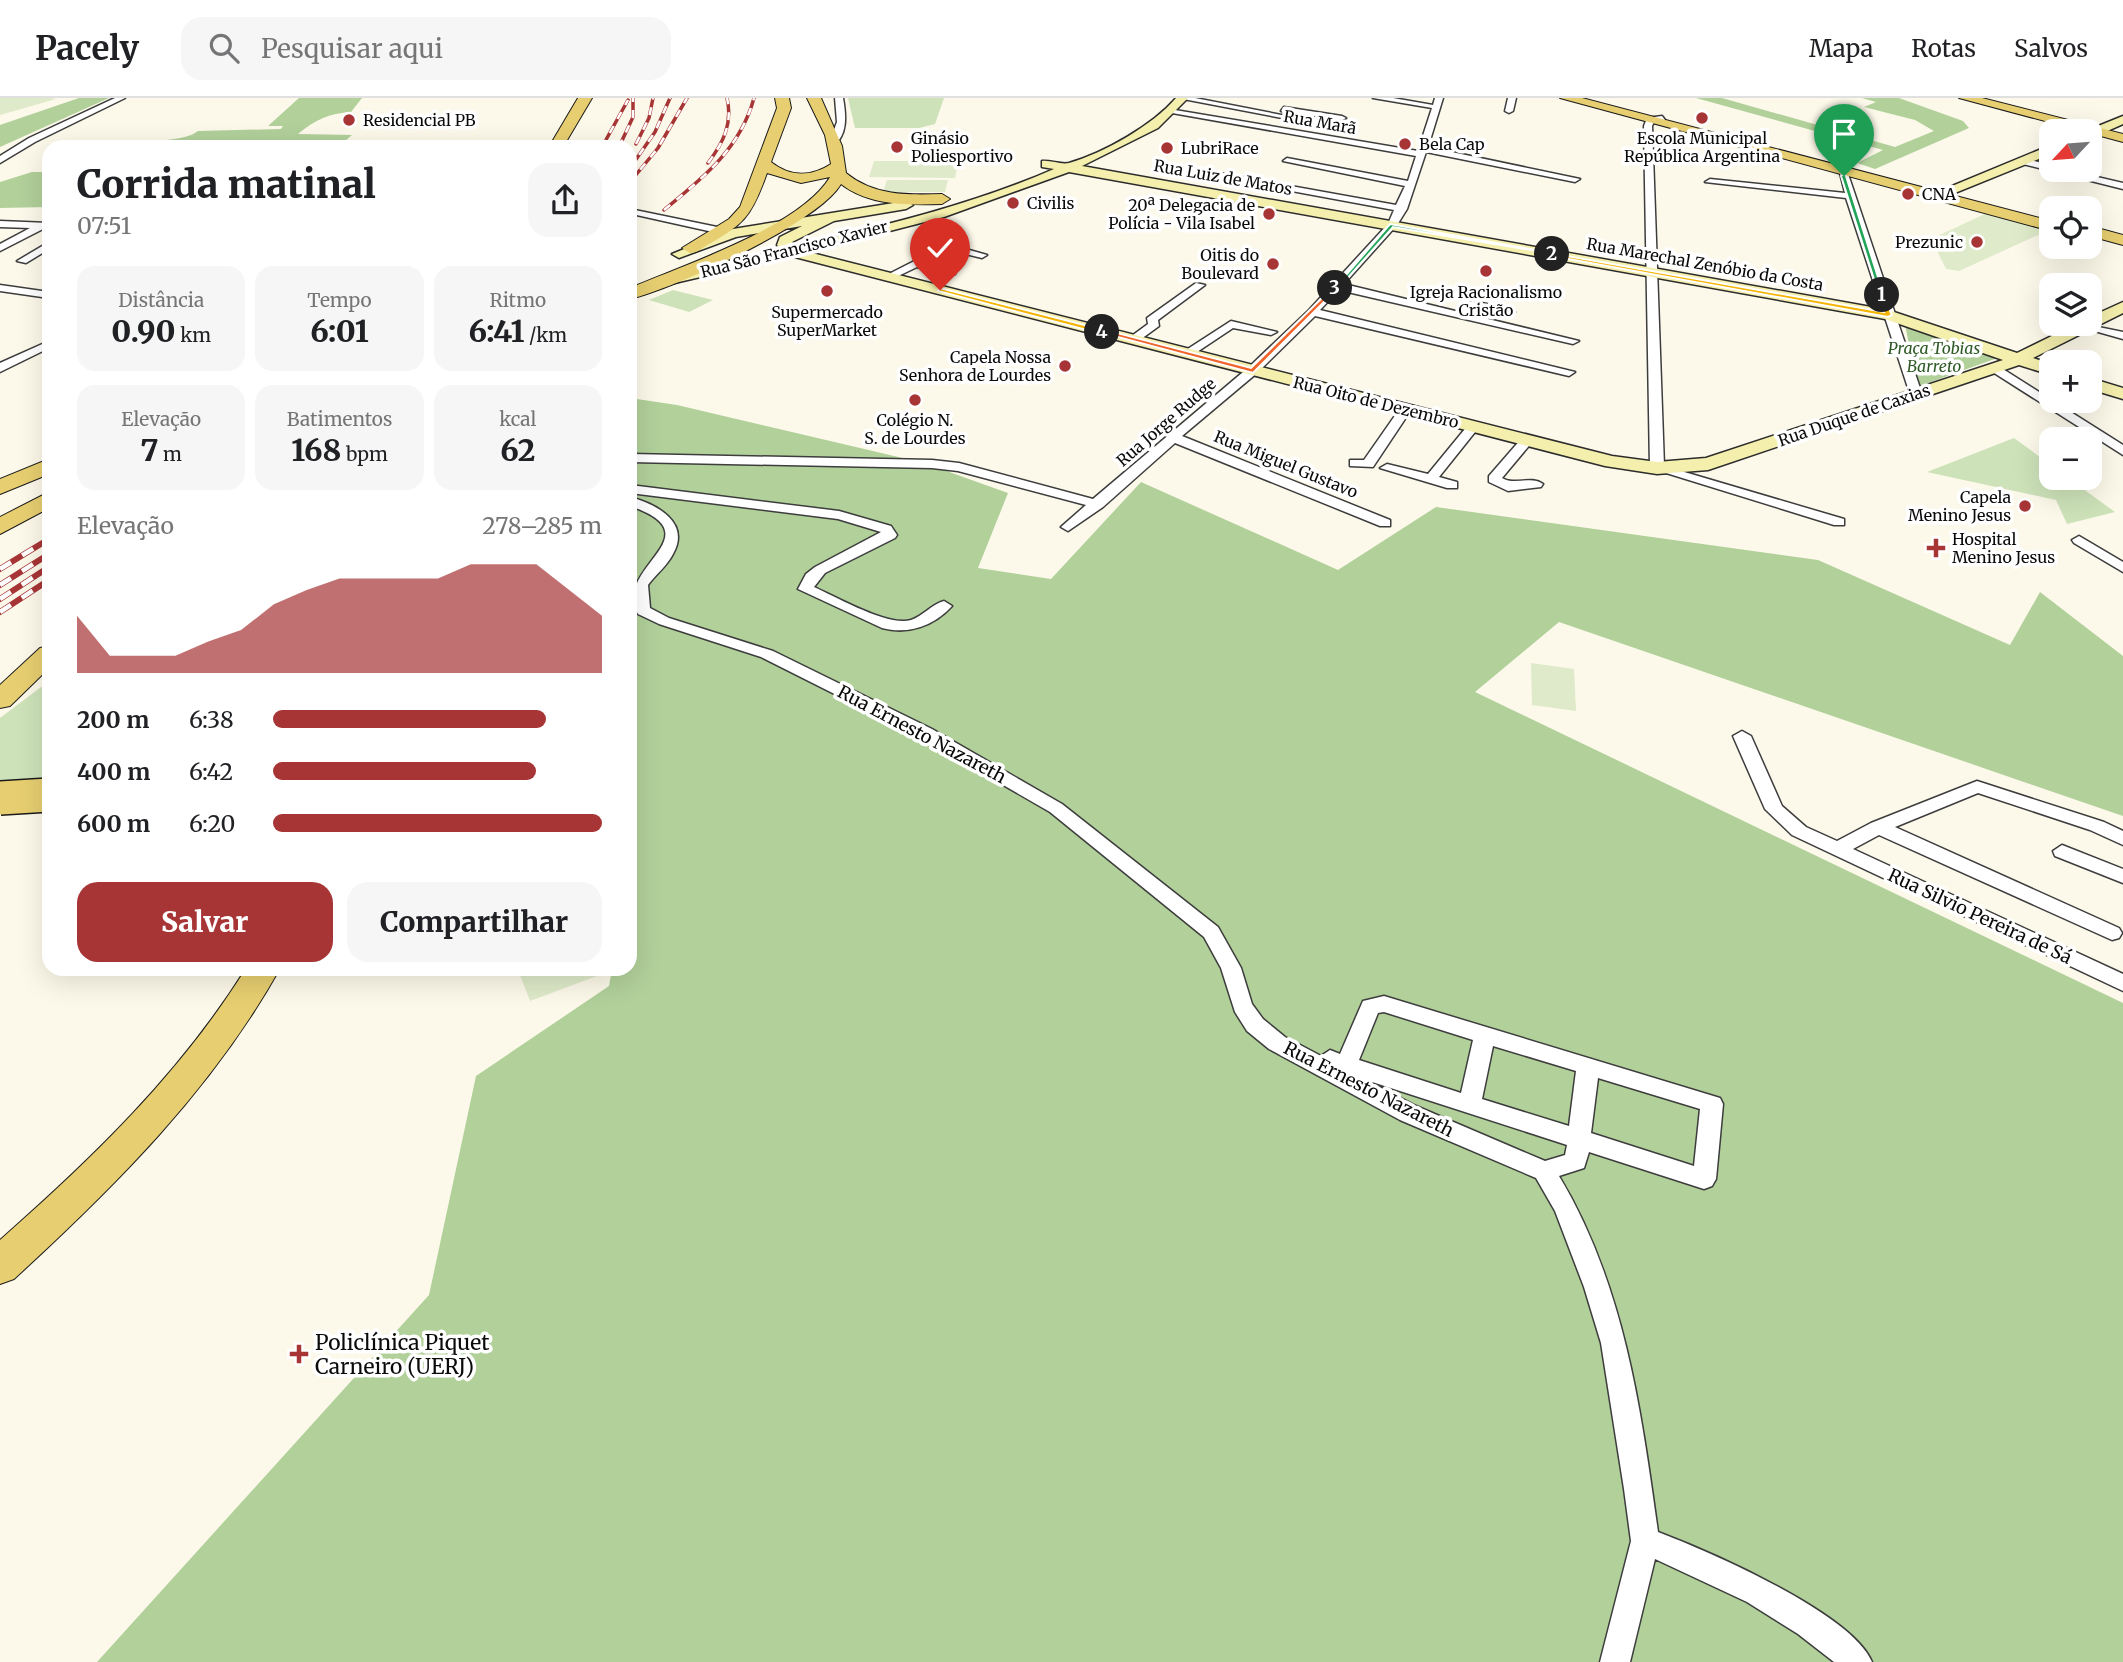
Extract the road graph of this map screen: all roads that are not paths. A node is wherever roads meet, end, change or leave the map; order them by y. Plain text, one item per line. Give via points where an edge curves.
1 (121, 98) edge
2 (585, 98) edge
3 (782, 98) edge
4 (814, 98) edge
5 (839, 98) edge
6 (1182, 98) edge
7 (1221, 98) edge
8 (1377, 98) edge
9 (1439, 98) edge
10 (1512, 98) edge
11 (1567, 98) edge
12 (1584, 98) edge
13 (1961, 100) edge
14 (1170, 104) edge
15 (1429, 107) dead end
16 (1508, 111) dead end
17 (1342, 118) dead end
18 (1656, 119) junction
19 (2039, 119) edge
20 (1304, 120) dead end
21 (2123, 120) edge
22 (2102, 128) edge
23 (2102, 133) edge
24 (2123, 135) edge
25 (560, 140) edge
26 (833, 143) junction
27 (1422, 151) junction
28 (2039, 154) edge
29 (0, 160) edge
30 (1287, 161) dead end
31 (2022, 161) junction
32 (1047, 164) junction
33 (766, 165) junction
34 (2039, 165) edge
35 (1069, 169) junction
36 (838, 170) junction
37 (1842, 171) junction
38 (1206, 172) dead end
39 (1575, 179) dead end
40 (2102, 181) edge
41 (1710, 182) dead end
42 (1360, 186) dead end
43 (2123, 186) edge
44 (1410, 189) junction
45 (755, 194) junction
46 (1939, 194) junction
47 (1850, 196) junction
48 (823, 198) junction
49 (942, 199) junction
50 (1402, 209) junction
51 (637, 212) edge
52 (835, 215) junction
53 (2039, 218) edge
54 (817, 222) junction
55 (787, 223) junction
56 (2039, 223) edge
57 (0, 224) edge
58 (42, 225) edge
59 (1392, 225) junction
60 (42, 227) edge
61 (722, 231) junction
62 (857, 234) junction
63 (2102, 237) edge
64 (2123, 243) edge
65 (0, 248) edge
66 (42, 249) edge
67 (791, 251) junction
68 (931, 255) junction
69 (982, 255) dead end
70 (673, 256) joint
71 (22, 261) dead end
72 (915, 263) junction
73 (967, 263) dead end
74 (951, 272) dead end
75 (1651, 273) junction
76 (1346, 276) junction
77 (888, 277) junction
78 (658, 282) junction
79 (1200, 285) dead end
80 (1337, 286) junction
81 (0, 288) edge
82 (637, 291) edge
83 (42, 294) edge
84 (1431, 295) dead end
85 (1457, 300) dead end
86 (2123, 307) edge
87 (1313, 312) junction
88 (1509, 312) dead end
89 (1888, 315) junction
90 (2102, 318) edge
91 (2102, 330) edge
92 (1271, 332) dead end
93 (2067, 336) edge
94 (2123, 337) edge
95 (1133, 340) junction
96 (1573, 341) dead end
97 (42, 347) edge
98 (1187, 354) junction
99 (2019, 359) junction
100 (2039, 366) edge
101 (0, 368) edge
102 (1995, 368) junction
103 (1253, 370) junction
104 (1569, 372) dead end
105 (2102, 387) edge
106 (1916, 394) junction
107 (2123, 394) edge
108 (1405, 410) junction
109 (1473, 427) junction
110 (1175, 438) junction
111 (1527, 441) junction
112 (2123, 451) edge
113 (637, 458) edge
114 (1355, 463) dead end
115 (1387, 468) dead end
116 (1657, 468) junction
117 (42, 469) edge
118 (1430, 479) junction
119 (1536, 484) dead end
120 (1452, 485) dead end
121 (0, 486) edge
122 (42, 487) edge
123 (637, 490) edge
124 (42, 503) edge
125 (637, 503) edge
126 (1098, 504) junction
127 (0, 505) edge
128 (1839, 522) dead end
129 (1385, 523) dead end
130 (0, 527) edge
131 (1068, 527) dead end
132 (2079, 540) dead end
133 (2123, 568) edge
134 (944, 606) dead end
135 (42, 661) edge
136 (42, 678) edge
137 (0, 702) edge
138 (1742, 736) dead end
139 (42, 794) edge
140 (0, 799) edge
141 (1878, 827) junction
142 (2123, 839) edge
143 (1838, 849) junction
144 (2062, 851) dead end
145 (2123, 876) edge
146 (2112, 933) dead end
147 (258, 976) edge
148 (2123, 983) edge
149 (1485, 1035) junction
150 (1276, 1041) dead end
151 (1346, 1065) junction
152 (1588, 1066) junction
153 (1470, 1104) junction
154 (1578, 1139) junction
155 (1544, 1171) junction
156 (0, 1266) edge
157 (1645, 1541) junction
158 (1615, 1662) edge
159 (1857, 1662) edge

1 - 29 street
2 - 25 main road
3 - 33 main road via 784,108
4 - 26 main road
5 - 26 street via 841,130
6 - 14 street, Rua São Francisco Xavier
6 - 20 street
7 - 17 street
8 - 15 street
9 - 27 street, Rua Jorge Rudge
10 - 16 street
11 - 18 main road
12 - 18 main road
13 - 19 main road
14 - 27 street, Rua Marã
14 - 32 street, Rua São Francisco Xavier
14 - 35 street, Rua São Francisco Xavier via 1135,137
18 - 37 main road
18 - 46 main road
18 - 75 street via 1648,126
21 - 22 street
23 - 24 main road
26 - 36 main road
27 - 39 street, Rua Marã
27 - 44 street, Rua Jorge Rudge
28 - 31 street
30 - 44 street
31 - 34 street
31 - 46 street
32 - 35 street, Rua Luiz de Matos
32 - 49 street, Rua São Francisco Xavier
33 - 36 main road via 782,176 799,178
33 - 45 main road
35 - 59 street, Rua Luiz de Matos
35 - 62 street, Rua São Francisco Xavier via 976,202
36 - 48 main road
36 - 49 main road via 856,189 874,195
37 - 46 main road
37 - 47 street
38 - 50 street
40 - 43 street
41 - 47 street
42 - 44 street
44 - 50 street, Rua Jorge Rudge
45 - 48 main road via 796,185 815,189
45 - 61 main road via 739,219
46 - 53 main road
46 - 56 main road
47 - 89 street
48 - 55 main road
49 - 52 street, Rua São Francisco Xavier
50 - 59 street, Rua Jorge Rudge
51 - 61 street
52 - 54 street
52 - 55 street, Rua São Francisco Xavier
54 - 62 street via 816,226 829,233
54 - 67 street via 784,242
55 - 70 street, Rua São Francisco Xavier via 733,233
55 - 78 main road
57 - 58 street
59 - 75 street, Rua Marechal Zenóbio da Costa
59 - 76 street, Rua Jorge Rudge
60 - 65 street
61 - 70 main road
62 - 67 street, Rua São Francisco Xavier
63 - 64 main road
66 - 71 street
67 - 77 street, Rua Oito de Dezembro
67 - 78 street, Rua São Francisco Xavier
68 - 69 street via 949,246
68 - 72 street
68 - 73 street
72 - 74 street
72 - 77 street
75 - 89 street, Rua Marechal Zenóbio da Costa
75 - 116 street
76 - 80 street, Rua Jorge Rudge
76 - 84 street
77 - 95 street, Rua Oito de Dezembro
78 - 82 main road, Rua São Francisco Xavier
79 - 95 street via 1151,320 1155,324
80 - 87 street, Rua Jorge Rudge
80 - 96 street
81 - 83 street
85 - 88 street
86 - 90 street, Rua Duque de Caxias
87 - 103 street, Rua Jorge Rudge
87 - 104 street
89 - 99 street, Rua Marechal Zenóbio da Costa
89 - 106 street
91 - 94 street
92 - 98 street via 1231,324
93 - 99 street, Rua Duque de Caxias
95 - 98 street, Rua Oito de Dezembro
97 - 101 street
98 - 103 street, Rua Oito de Dezembro
99 - 100 street, Rua Marechal Zenóbio da Costa
99 - 102 street, Rua Duque de Caxias
102 - 106 street, Rua Duque de Caxias
102 - 112 street
103 - 108 street, Rua Oito de Dezembro
103 - 110 street, Rua Jorge Rudge
105 - 107 street
106 - 116 street, Rua Duque de Caxias via 1708,464
108 - 109 street, Rua Oito de Dezembro
108 - 114 street via 1368,464
109 - 111 street, Rua Oito de Dezembro
109 - 118 street
110 - 126 street, Rua Jorge Rudge
110 - 129 street, Rua Miguel Gustavo
111 - 116 street, Rua Oito de Dezembro via 1612,463
111 - 119 street via 1494,479 1508,486
113 - 126 street via 932,464
115 - 118 street
116 - 128 street, Rua Oito de Dezembro
117 - 121 main road
118 - 120 street
122 - 127 main road
123 - 134 street via 839,515 886,529 890,535 820,570 806,589 901,628 925,621
124 - 130 main road
125 - 155 street, Rua Ernesto Nazareth via 653,509 673,530 666,554 640,585 638,601 643,611 778,659 926,733 1056,808 1211,932 1231,968 1242,1006 1255,1025 1277,1042 1408,1112
126 - 131 street, Rua Jorge Rudge
132 - 133 street
135 - 137 main road
136 - 137 main road
138 - 143 street, Rua Silvio Pereira de Sá via 1774,809 1799,831
139 - 140 main road, bridge
141 - 142 street via 1977,787 2097,826
141 - 143 street
141 - 146 street
143 - 148 street, Rua Silvio Pereira de Sá
144 - 145 street
147 - 156 main road via 198,1069 127,1149
149 - 151 street via 1376,1003 1370,1007
149 - 152 street
149 - 153 street
150 - 151 street
151 - 153 street
152 - 154 street
152 - 154 street via 1712,1104 1704,1179
153 - 154 street
154 - 155 street via 1576,1161
155 - 157 street via 1565,1207 1614,1343
157 - 158 street
157 - 159 street via 1714,1567 1778,1601

